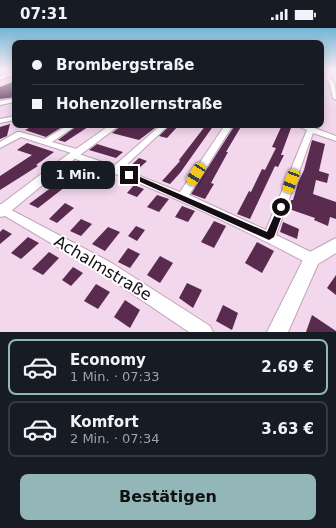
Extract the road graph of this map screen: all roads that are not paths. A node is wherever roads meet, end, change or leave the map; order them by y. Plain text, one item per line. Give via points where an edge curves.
1 (331, 84) edge
2 (336, 98) edge
3 (12, 101) edge
4 (0, 103) edge
5 (12, 119) edge
6 (0, 121) edge
7 (68, 128) edge
8 (112, 128) edge
9 (162, 128) edge
10 (227, 128) edge
11 (308, 128) edge
12 (311, 129) junction
13 (336, 139) edge
14 (46, 142) junction
15 (0, 145) edge
16 (75, 154) junction
17 (116, 169) junction
18 (182, 197) junction
19 (1, 210) edge
20 (269, 237) junction
21 (336, 245) edge
22 (312, 259) junction
23 (204, 332) edge
24 (277, 332) edge

1 - 2 street
3 - 4 street
5 - 6 street
7 - 14 street
8 - 16 street
9 - 17 street
10 - 18 street
11 - 12 street
12 - 13 street
12 - 20 street
14 - 15 street via 20,134
14 - 16 street
16 - 17 street
16 - 19 street
17 - 18 street
18 - 20 street
19 - 23 street, Achalmstraße via 105,267
20 - 22 street
21 - 22 street
22 - 24 street

